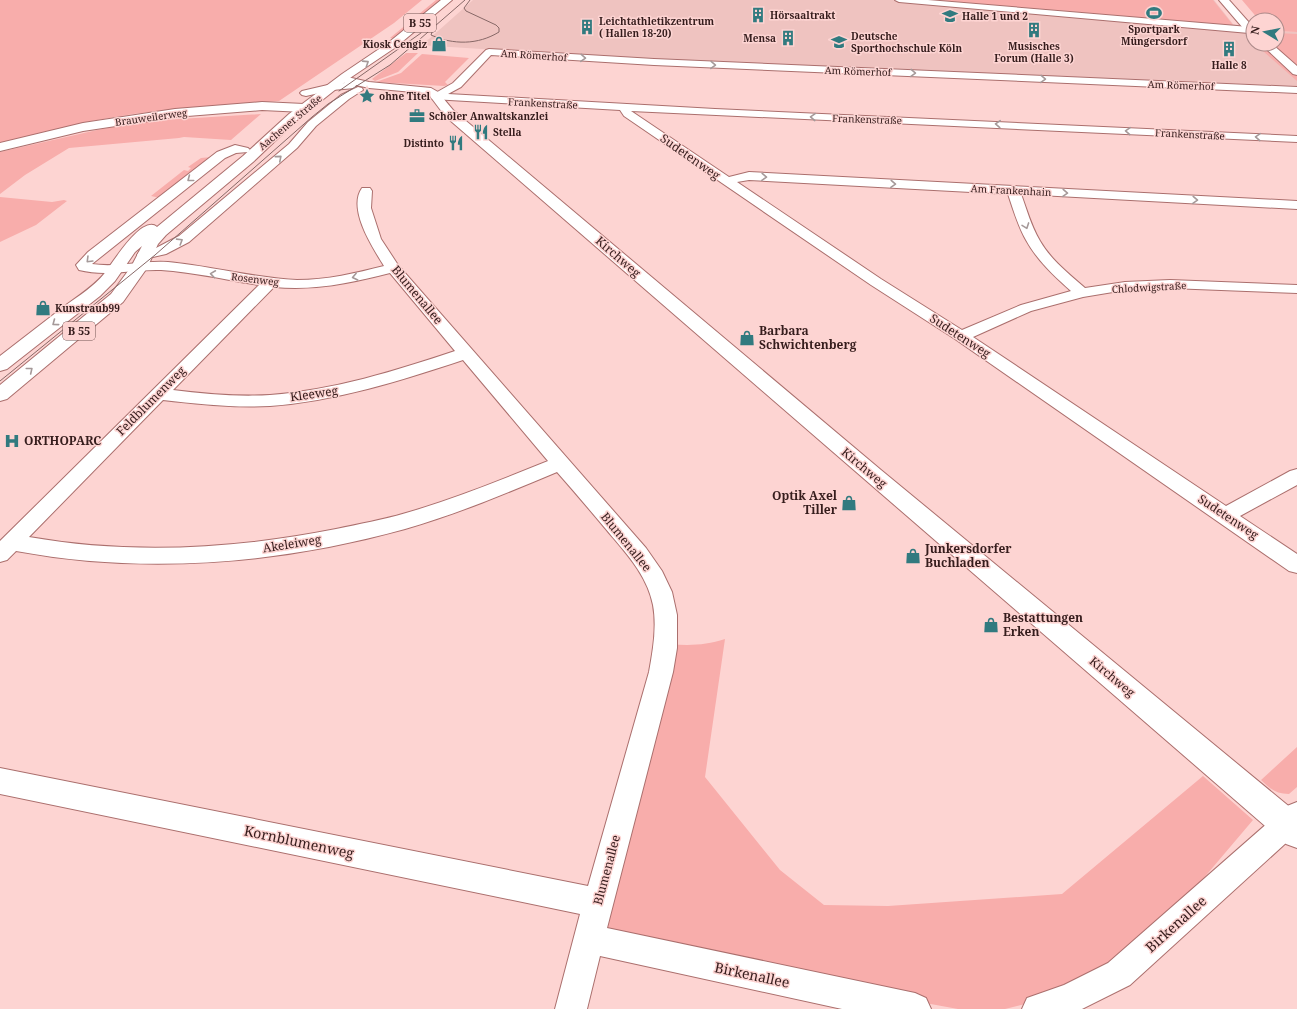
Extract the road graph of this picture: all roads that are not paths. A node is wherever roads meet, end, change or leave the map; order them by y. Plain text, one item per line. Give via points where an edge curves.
1 (432, 0) edge
2 (447, 0) edge
3 (899, 0) edge
4 (1224, 0) edge
5 (1245, 25) edge
6 (1245, 31) edge
7 (1275, 52) edge
8 (1297, 72) edge
9 (343, 79) junction
10 (330, 82) junction
11 (363, 88) junction
12 (1297, 90) edge
13 (436, 97) junction
14 (290, 107) junction
15 (626, 107) junction
16 (304, 108) junction
17 (1297, 139) edge
18 (0, 147) edge
19 (239, 149) junction
20 (725, 181) junction
21 (1013, 190) junction
22 (366, 191) dead end
23 (1297, 205) edge
24 (141, 261) junction
25 (393, 268) junction
26 (115, 269) junction
27 (270, 282) junction
28 (1297, 289) edge
29 (1082, 293) junction
30 (961, 336) junction
31 (466, 353) junction
32 (0, 365) edge
33 (158, 394) junction
34 (0, 395) edge
35 (560, 463) junction
36 (1297, 476) edge
37 (1226, 516) junction
38 (6, 548) edge
39 (1297, 565) edge
40 (0, 781) edge
41 (1294, 824) edge
42 (598, 903) junction
43 (589, 939) junction
44 (571, 1009) edge
45 (915, 1009) edge
46 (1038, 1009) edge

1 - 10 main road, Aachener Straße / B 55
9 -> 2 main road, Aachener Straße / B 55 via 392,45
3 - 6 street
4 - 5 main road
7 - 8 main road
9 - 10 main road, Aachener Straße / B 55
9 - 11 main road
10 - 11 main road
10 - 14 main road, Aachener Straße / B 55 via 306,93
10 - 16 main road, Aachener Straße / B 55
11 - 13 main road
24 -> 11 street, Aachener Straße via 184,239 293,146 312,124 345,97
13 -> 12 street, Am Römerhof via 458,85 488,52 654,62
13 - 15 street, Frankenstraße
13 - 41 main road, Kirchweg via 449,113 794,408
14 - 16 main road, Brauweilerweg
14 - 18 main road, Brauweilerweg via 229,108 129,119
14 - 19 main road, Aachener Straße / B 55
17 -> 15 street, Frankenstraße
15 - 20 street, Sudetenweg via 628,114
16 - 24 main road, Aachener Straße / B 55 via 161,232 151,242
19 - 26 main road, Aachener Straße / B 55 via 144,234 124,255
19 -> 26 street, Aachener Straße via 221,154 83,265 94,269
20 -> 21 street, Am Frankenhain via 749,176
20 - 30 street, Sudetenweg
21 -> 23 street, Am Frankenhain
21 -> 29 street via 1028,231 1040,251
22 - 25 street, Blumenallee via 364,208 374,239
24 - 26 street, Rosenweg
27 -> 24 street, Rosenweg
34 -> 24 main road, Aachener Straße / B 55 via 117,298
25 -> 27 street, Rosenweg via 319,284
25 - 31 street, Blumenallee
26 -> 32 main road, Aachener Straße / B 55 via 94,292
27 - 33 street, Feldblumenweg
28 - 29 street, Chlodwigstraße via 1170,284 1124,286
29 - 30 street, Chlodwigstraße via 1026,308
30 - 37 street, Sudetenweg
31 - 33 street, Kleeweg via 381,381 322,394 241,401
31 - 35 street, Blumenallee
33 - 38 street, Feldblumenweg
35 - 38 street, Akeleiweg via 405,521 361,532 270,548 192,555 122,555
35 - 42 street, Blumenallee via 639,554 656,579 667,611 667,640 661,672
36 - 37 street
37 - 39 street, Sudetenweg
40 - 42 street, Kornblumenweg
41 - 46 street, Birkenallee via 1120,974
42 - 43 street, Blumenallee
43 - 44 street, Blumenallee
43 - 45 street, Birkenallee

